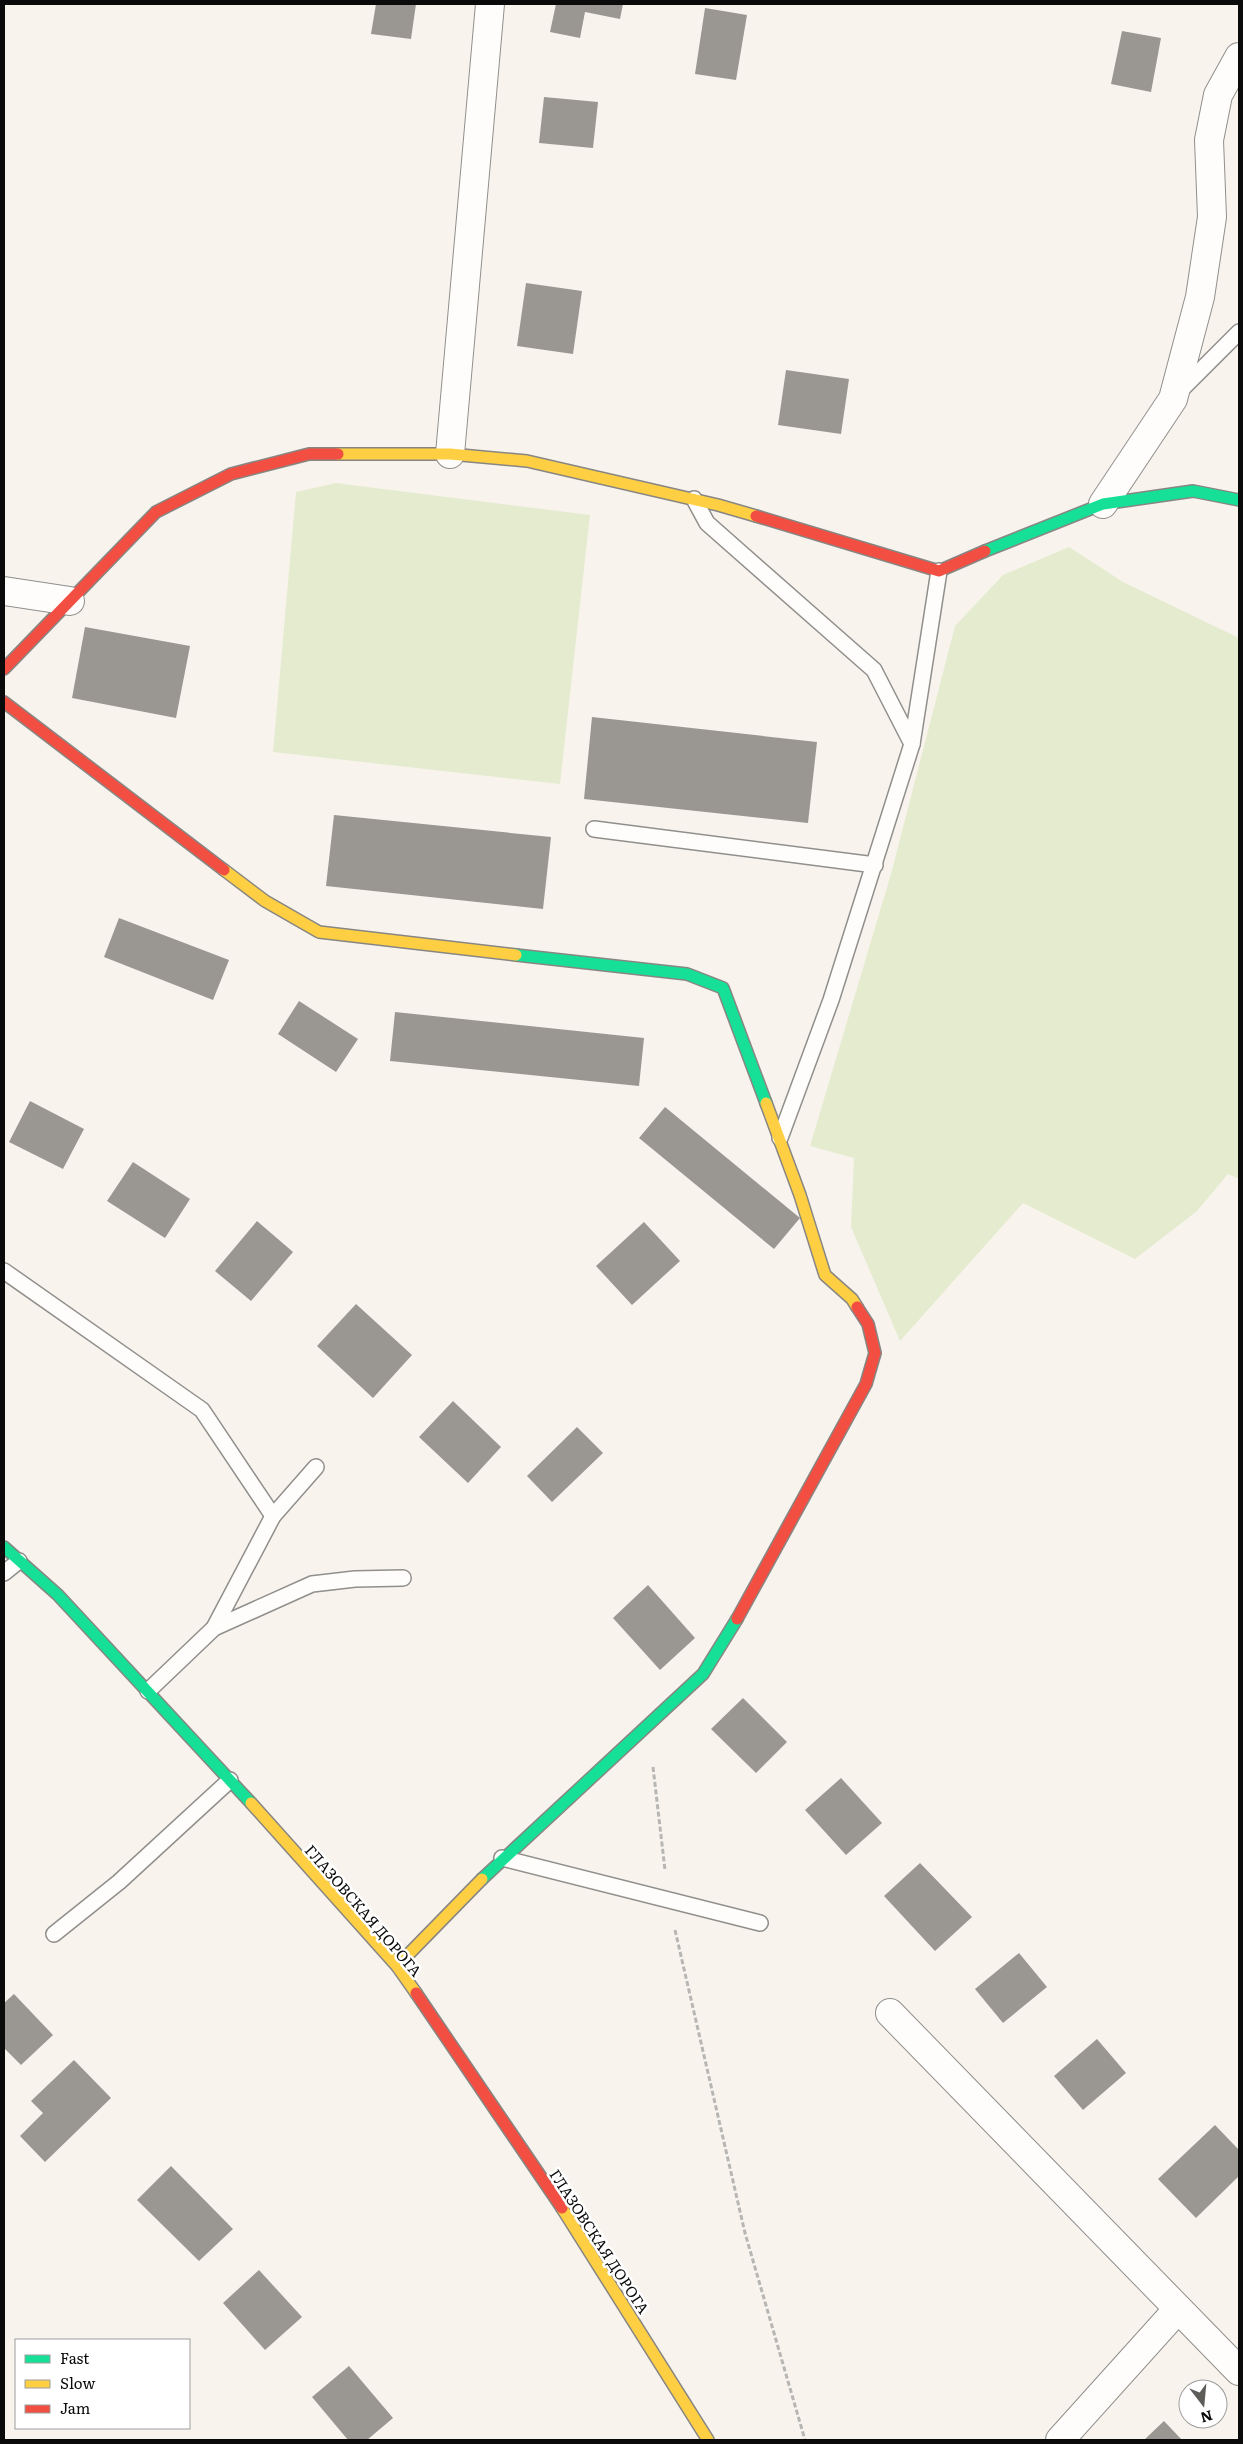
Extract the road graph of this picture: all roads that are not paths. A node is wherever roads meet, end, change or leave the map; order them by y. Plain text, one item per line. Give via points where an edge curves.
1 (490, 4) edge
2 (1239, 57) edge
3 (1239, 332) edge
4 (1172, 399) junction
5 (450, 454) junction
6 (694, 499) junction
7 (1239, 500) edge
8 (1103, 504) junction
9 (939, 571) junction
10 (4, 591) edge
11 (70, 601) junction
12 (4, 669) edge
13 (4, 702) edge
14 (912, 744) junction
15 (594, 829) dead end
16 (876, 865) junction
17 (779, 1139) junction
18 (4, 1271) edge
19 (316, 1468) dead end
20 (273, 1516) junction
21 (4, 1547) edge
22 (20, 1561) junction
23 (4, 1573) edge
24 (403, 1578) dead end
25 (214, 1628) junction
26 (148, 1691) junction
27 (230, 1780) junction
28 (502, 1858) junction
29 (760, 1923) dead end
30 (54, 1934) dead end
31 (397, 1966) junction
32 (890, 2013) dead end
33 (1178, 2309) junction
34 (1239, 2371) edge
35 (708, 2440) edge
36 (1060, 2440) edge

1 - 5 street
2 - 4 street via 1218,95 1209,140 1212,217 1200,297
3 - 4 lane
4 - 8 street
5 - 6 street via 527,461
5 - 11 street via 308,454 231,474 156,512
6 - 9 street
6 - 14 lane via 707,523 874,670
7 - 8 street via 1193,491
8 - 9 street
9 - 14 lane
10 - 11 street
11 - 12 street
13 - 17 street via 265,901 320,932 687,974 722,988
14 - 16 lane
15 - 16 lane
16 - 17 lane via 831,1000
17 - 28 street via 825,1274 852,1299 868,1324 875,1353 866,1384 733,1627 703,1674
18 - 20 lane via 202,1410
19 - 20 lane
20 - 25 lane
21 - 22 street, ГЛАЗОВСКАЯ ДОРОГА
22 - 23 lane
22 - 26 street, ГЛАЗОВСКАЯ ДОРОГА via 58,1596
24 - 25 lane via 312,1584
25 - 26 lane
26 - 27 street, ГЛАЗОВСКАЯ ДОРОГА
27 - 30 lane via 119,1882
27 - 31 street, ГЛАЗОВСКАЯ ДОРОГА
28 - 29 lane
28 - 31 street
31 - 35 street, ГЛАЗОВСКАЯ ДОРОГА via 556,2198
32 - 33 street
33 - 34 street
33 - 36 street

